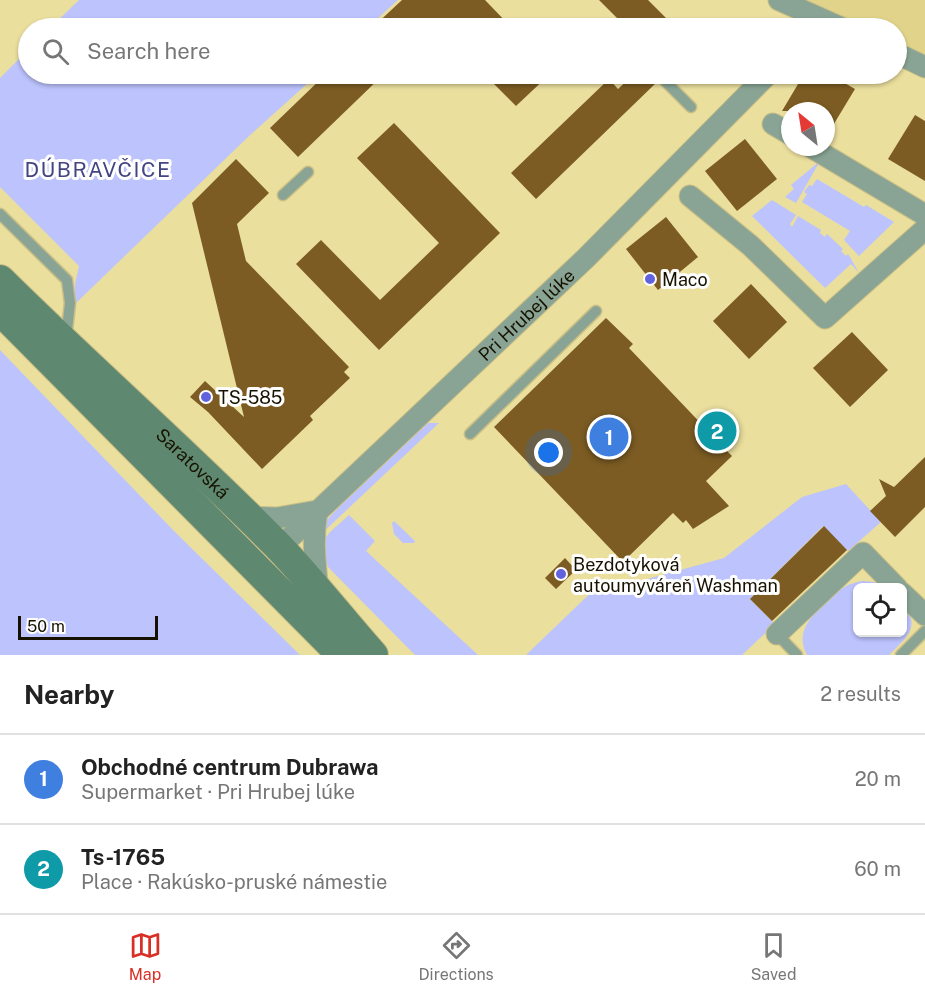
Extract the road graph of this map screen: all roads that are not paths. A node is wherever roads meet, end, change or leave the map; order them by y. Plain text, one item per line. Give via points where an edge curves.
1 (779, 0) edge
2 (808, 18) edge
3 (907, 58) edge
4 (925, 67) edge
5 (668, 84) edge
6 (758, 84) edge
7 (691, 108) dead end
8 (826, 156) edge
9 (308, 172) dead end
10 (283, 195) dead end
11 (690, 196) dead end
12 (0, 214) edge
13 (925, 215) edge
14 (925, 229) edge
15 (0, 280) edge
16 (0, 309) edge
17 (596, 311) dead end
18 (65, 345) junction
19 (470, 434) dead end
20 (317, 511) junction
21 (248, 517) junction
22 (236, 547) junction
23 (279, 548) junction
24 (269, 580) junction
25 (892, 583) edge
26 (318, 593) junction
27 (907, 597) edge
28 (925, 615) edge
29 (925, 631) edge
30 (777, 634) joint
31 (342, 655) edge
32 (373, 655) edge
33 (797, 655) edge
34 (901, 655) edge

1 - 2 street
3 - 4 street
5 - 7 lane
6 - 20 street, Pri Hrubej lúke via 586,258
8 - 13 street
9 - 10 lane
11 - 14 street via 751,246 825,318
12 - 18 lane via 67,280 70,303
15 - 18 main road, Saratovská
16 - 22 main road, Saratovská
17 - 19 lane
18 - 21 main road, Saratovská
20 - 21 street via 278,518
20 - 23 street, Pri Hrubej lúke
20 - 26 street via 314,552
21 - 23 main road, Saratovská
22 - 23 main road
22 - 24 main road, Saratovská
23 - 24 main road
23 - 26 main road, Saratovská
24 - 31 main road, Saratovská
25 - 30 street via 863,553
26 - 32 main road, Saratovská
27 - 28 street
29 - 34 lane
30 - 33 lane

